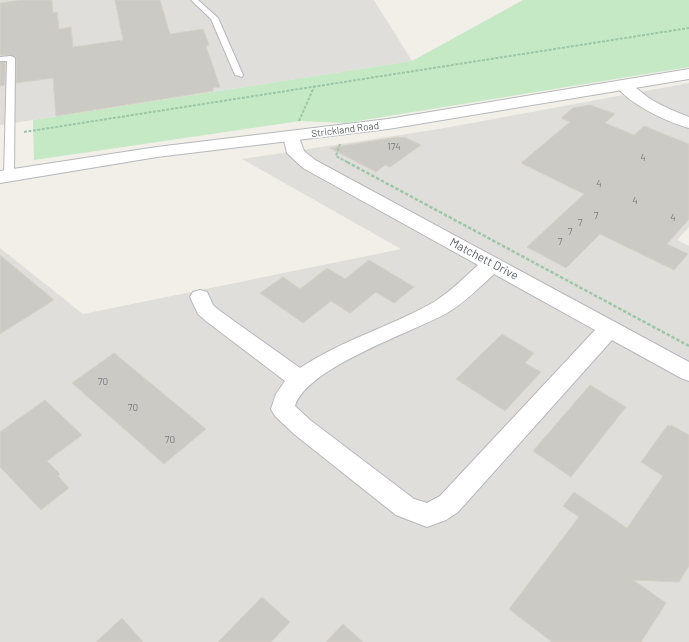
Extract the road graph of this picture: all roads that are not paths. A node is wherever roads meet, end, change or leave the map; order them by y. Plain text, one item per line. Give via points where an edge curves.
1 (194, 0) edge
2 (0, 59) edge
3 (689, 74) edge
4 (239, 75) dead end
5 (623, 85) junction
6 (689, 123) edge
7 (296, 135) junction
8 (5, 176) edge
9 (492, 264) junction
10 (200, 297) dead end
11 (610, 328) junction
12 (689, 372) edge
13 (300, 380) junction

1 - 4 lane via 214,18
2 - 8 lane via 11,58 10,134
3 - 5 street, Strickland Road
5 - 6 street via 633,96 652,107
5 - 7 street, Strickland Road via 412,120
7 - 8 street, Strickland Road via 157,152
7 - 9 street, Matchett Drive via 296,153 309,164
9 - 11 street, Matchett Drive
9 - 13 street via 460,293 424,317 330,359
10 - 13 street via 205,309 213,316
11 - 12 street, Matchett Drive
11 - 13 street via 449,504 427,515 405,507 290,417 283,409 283,402 287,393

